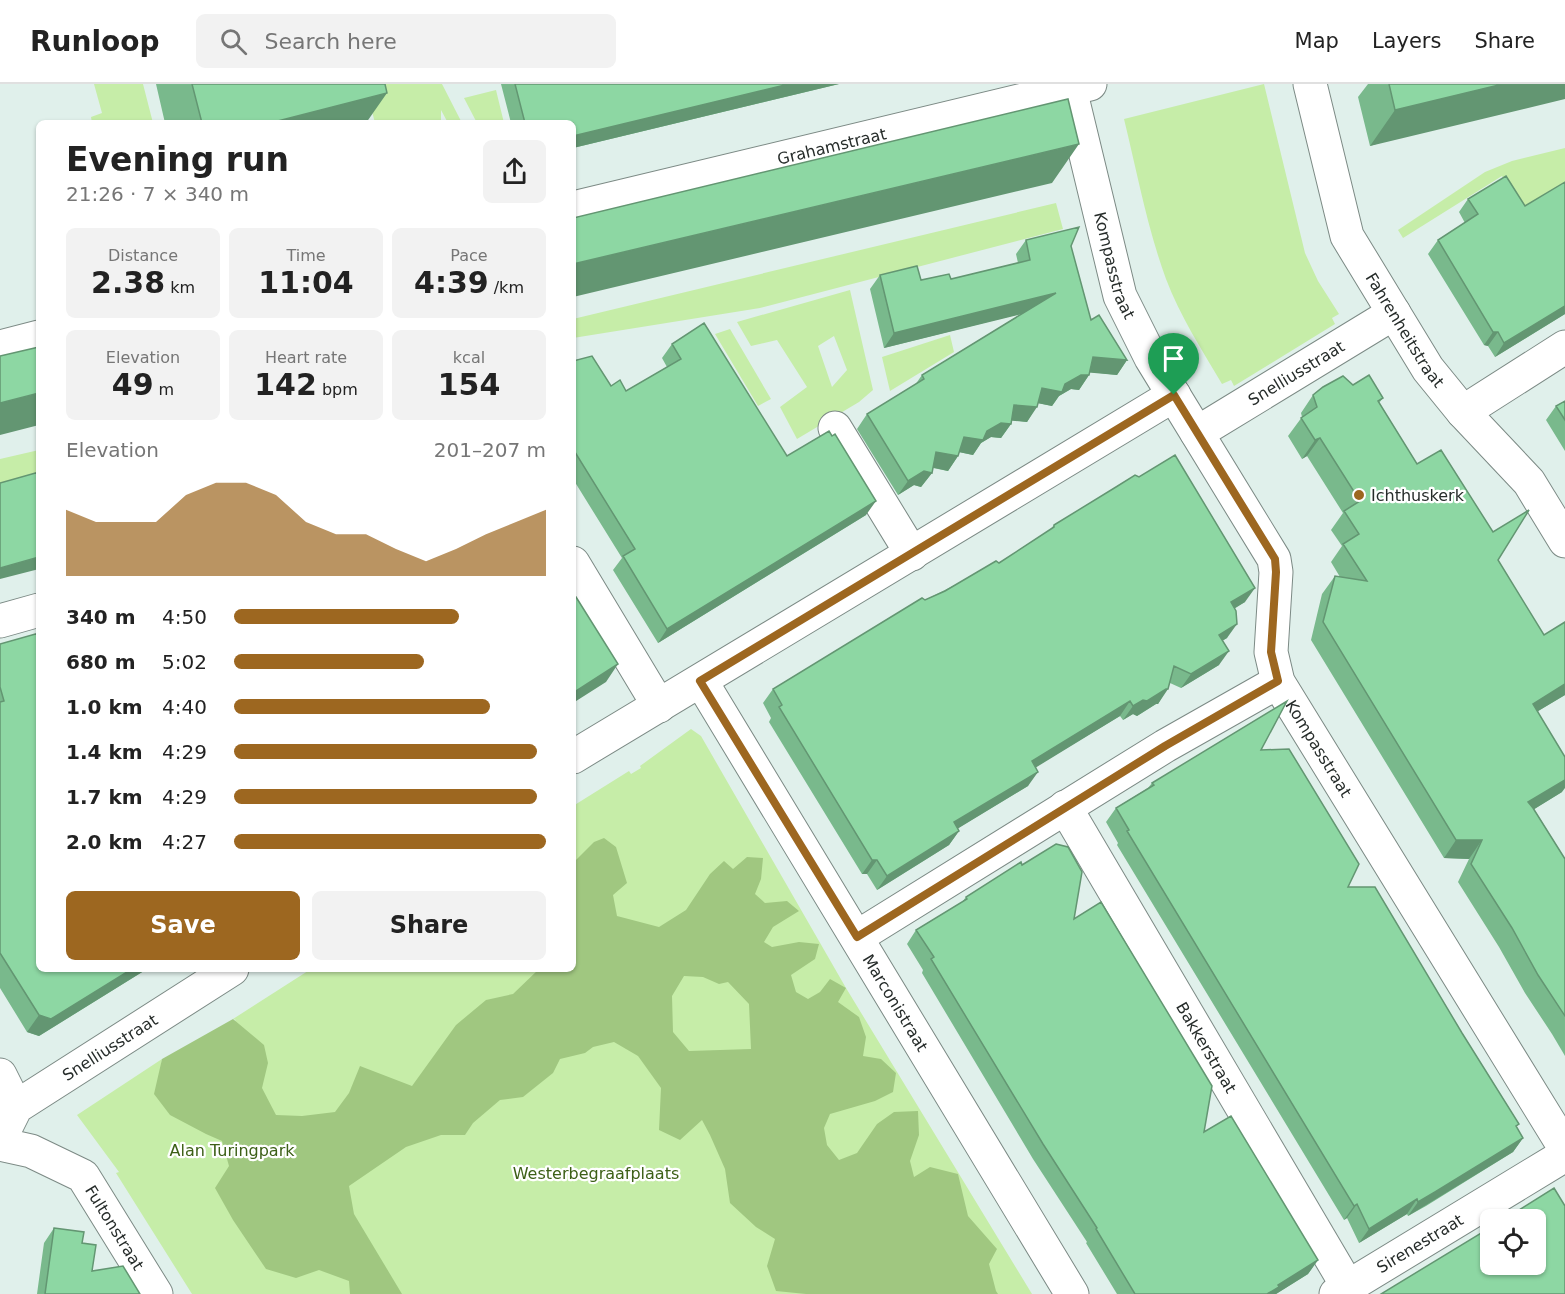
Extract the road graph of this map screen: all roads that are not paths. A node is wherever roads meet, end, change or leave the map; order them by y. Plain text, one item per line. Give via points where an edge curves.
1 (1310, 84) edge
2 (1080, 86) edge
3 (576, 207) edge
4 (1394, 313) junction
5 (36, 338) edge
6 (0, 347) edge
7 (1565, 347) edge
8 (1174, 395) junction
9 (1463, 412) junction
10 (835, 428) dead end
11 (1197, 433) junction
12 (1565, 541) edge
13 (912, 554) junction
14 (576, 568) edge
15 (36, 611) edge
16 (0, 621) edge
17 (700, 681) junction
18 (1278, 681) junction
19 (659, 706) junction
20 (576, 755) edge
21 (1065, 807) junction
22 (857, 937) junction
23 (227, 972) edge
24 (0, 1075) edge
25 (16, 1107) junction
26 (0, 1139) edge
27 (0, 1144) edge
28 (1565, 1148) edge
29 (1565, 1155) edge
30 (1342, 1290) edge
31 (156, 1294) edge
32 (1072, 1294) edge

1 - 4 street, Fahrenheitstraat via 1347,236
2 - 3 street, Grahamstraat
2 - 8 street, Kompasstraat via 1120,296
4 - 9 street, Fahrenheitstraat via 1428,369
4 - 11 street, Snelliusstraat
5 - 6 street
7 - 9 street
8 - 11 street, Kompasstraat
8 - 13 street
9 - 12 street, Fahrenheitstraat via 1529,482
10 - 13 street
11 - 18 street, Kompasstraat via 1275,559 1271,652
13 - 17 street
14 - 19 street
15 - 16 street
17 - 19 street
17 - 22 street, Marconistraat
18 - 21 street
18 - 28 street, Kompasstraat
19 - 20 street
21 - 22 street
21 - 30 street, Bakkerstraat
22 - 32 street, Marconistraat
23 - 25 street, Snelliusstraat
24 - 25 street
25 - 26 street
27 - 31 street, Fultonstraat via 31,1151 83,1176
29 - 30 street, Sirenestraat

